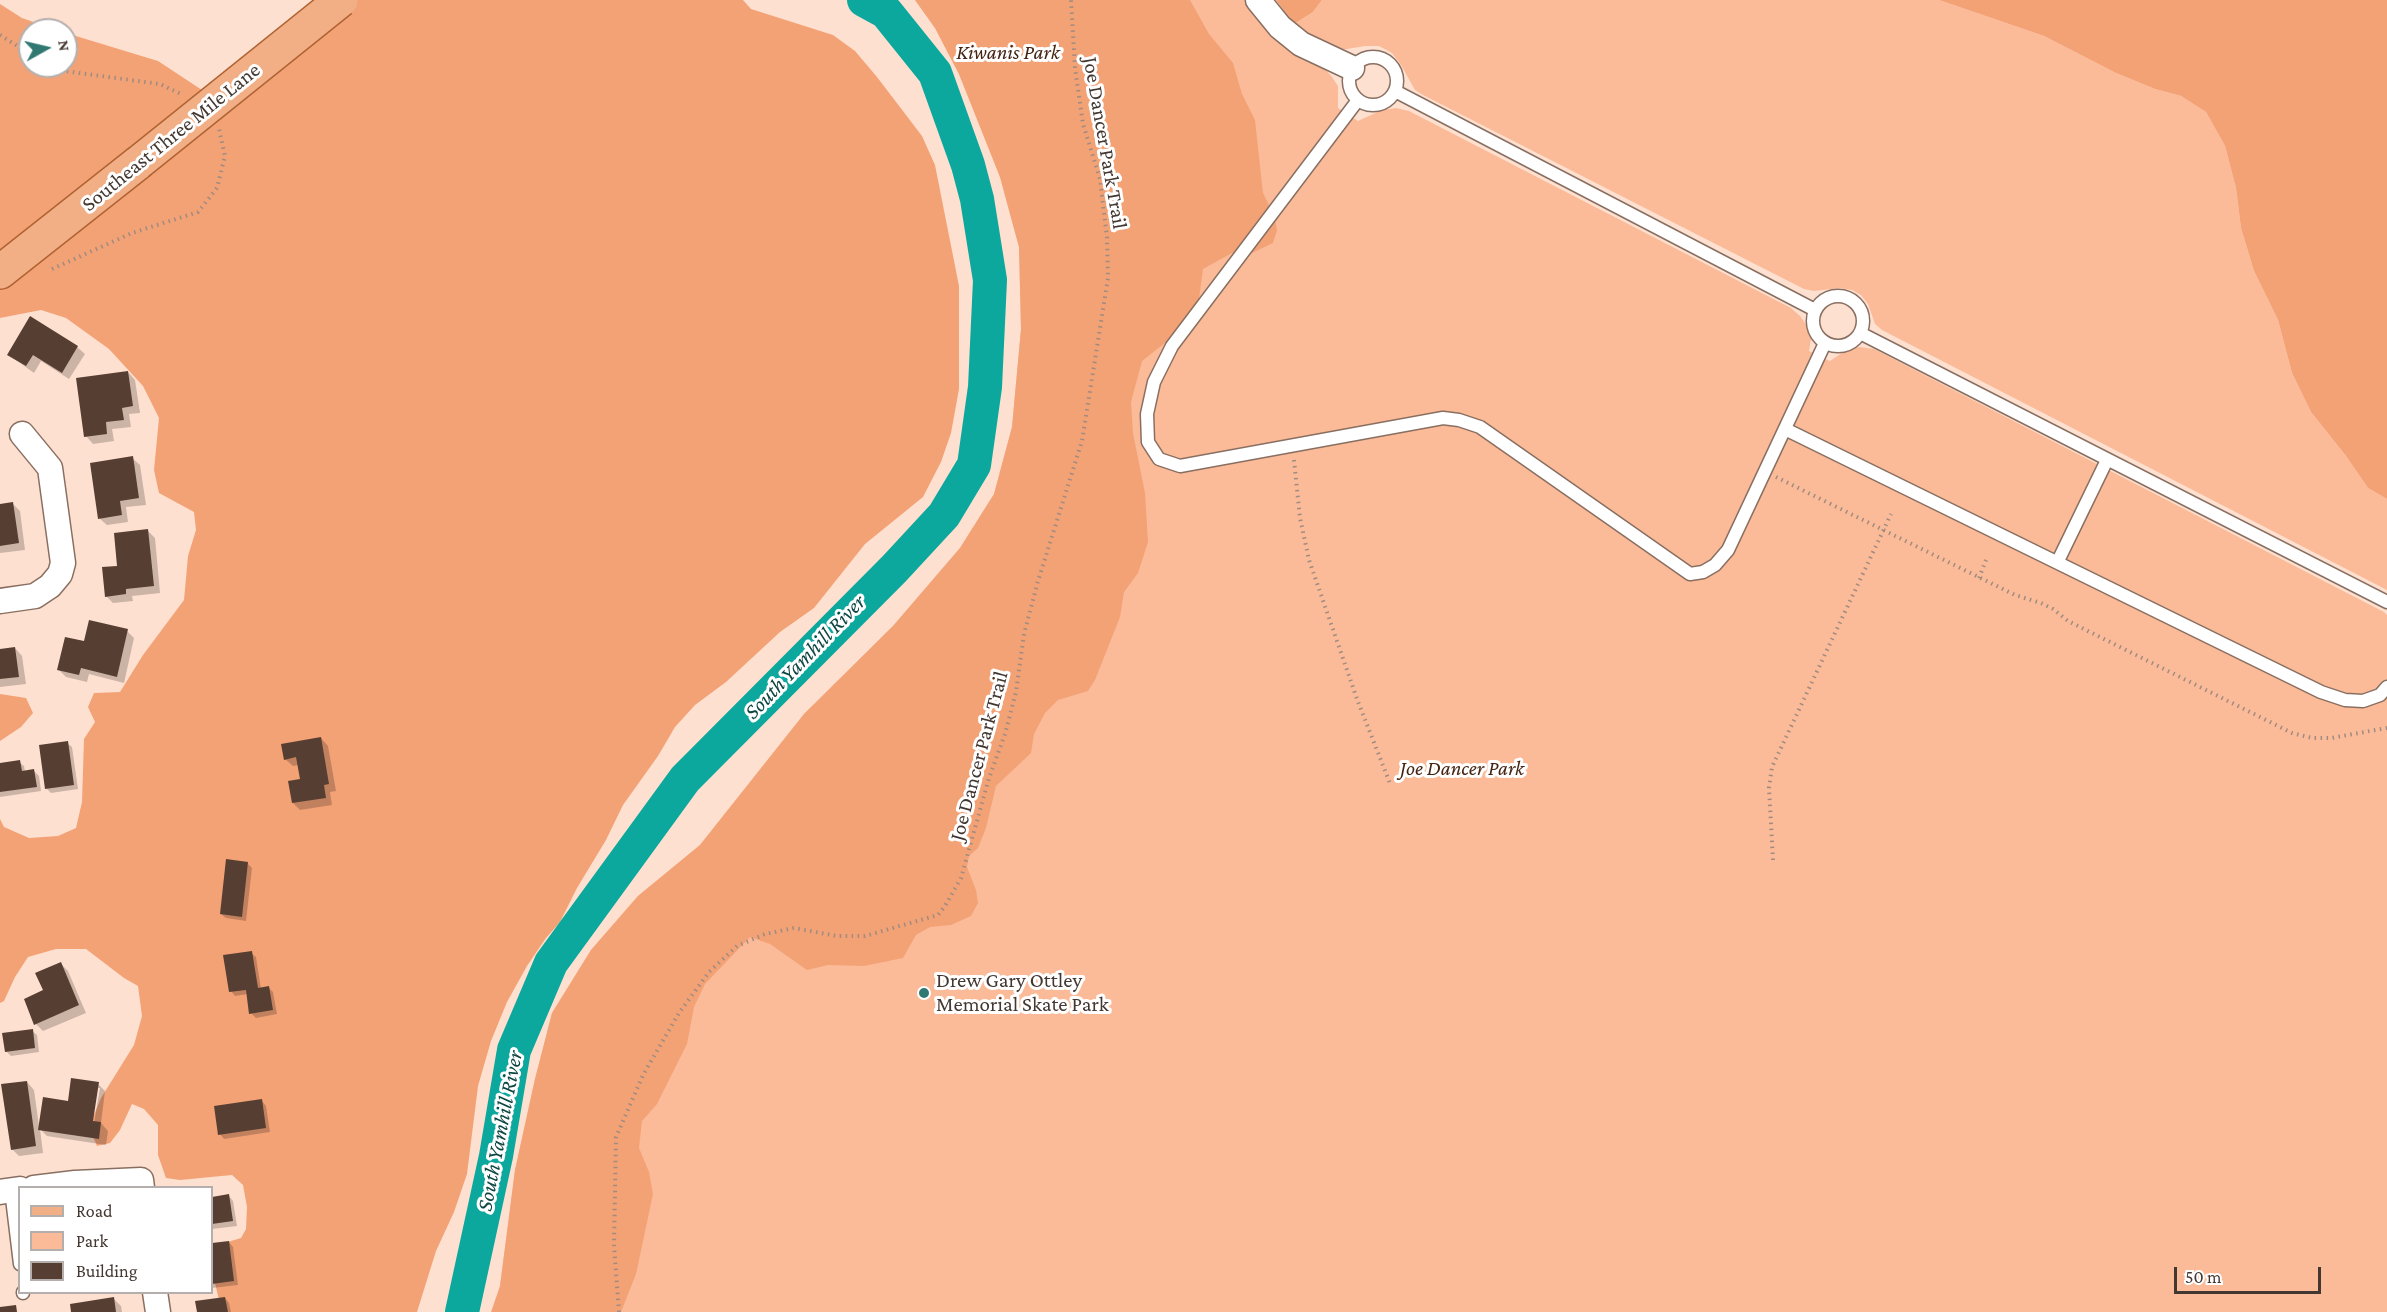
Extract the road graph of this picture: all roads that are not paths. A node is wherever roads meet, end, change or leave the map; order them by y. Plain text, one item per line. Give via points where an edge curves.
1 (341, 0) edge
2 (1258, 0) edge
3 (1352, 68) junction
4 (1395, 91) junction
5 (1358, 100) junction
6 (0, 272) edge
7 (1815, 310) junction
8 (1860, 333) junction
9 (1825, 343) junction
10 (1785, 429) junction
11 (22, 434) dead end
12 (2107, 460) junction
13 (2058, 561) junction
14 (0, 601) edge
15 (2387, 602) edge
16 (2387, 687) edge
17 (141, 1184) edge
18 (50, 1186) edge
19 (16, 1190) edge
20 (18, 1227) edge
21 (155, 1294) edge
22 (158, 1312) edge

1 - 6 main road, Southeast Three Mile Lane, bridge
2 - 3 street via 1280,27 1301,44
3 - 4 lane via 1365,58 1380,58 1396,75
3 - 5 lane via 1350,88
4 - 5 lane via 1379,105
4 - 7 lane
5 - 10 lane via 1172,346 1154,382 1147,414 1148,442 1158,459 1180,466 1443,418 1459,420 1480,427 1690,574 1703,573 1728,549
7 - 8 lane via 1834,296 1849,299 1860,310
7 - 9 lane via 1815,332
8 - 9 lane via 1848,344
8 - 12 lane
9 - 10 lane
10 - 13 lane
11 - 14 street via 50,468 63,563 50,586 35,596
12 - 13 lane
12 - 15 lane
13 - 16 lane via 2321,692 2363,701 2380,695
17 - 18 street
19 - 20 lane
21 - 22 street

